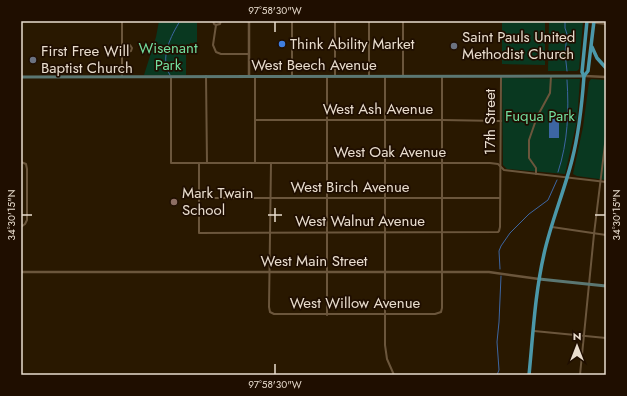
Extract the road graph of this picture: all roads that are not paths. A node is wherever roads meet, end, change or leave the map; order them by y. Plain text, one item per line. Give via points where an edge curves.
1 (122, 21) edge
2 (212, 21) edge
3 (221, 21) edge
4 (249, 21) edge
5 (292, 21) edge
6 (335, 21) edge
7 (369, 21) edge
8 (403, 21) edge
9 (587, 22) edge
10 (594, 22) edge
11 (606, 24) edge
12 (216, 25) junction
13 (122, 45) junction
14 (591, 46) junction
15 (122, 53) junction
16 (249, 54) junction
17 (606, 68) edge
18 (583, 74) junction
19 (206, 76) junction
20 (249, 76) junction
21 (256, 76) junction
22 (292, 76) junction
23 (327, 76) junction
24 (335, 76) junction
25 (369, 76) junction
26 (385, 76) junction
27 (403, 76) junction
28 (442, 76) junction
29 (501, 76) junction
30 (550, 76) junction
31 (21, 77) edge
32 (122, 77) junction
33 (171, 77) junction
34 (606, 77) edge
35 (255, 120) junction
36 (327, 120) junction
37 (385, 120) junction
38 (442, 120) junction
39 (501, 122) junction
40 (606, 136) edge
41 (21, 162) edge
42 (199, 163) junction
43 (207, 163) junction
44 (255, 163) junction
45 (271, 163) junction
46 (328, 163) junction
47 (385, 163) junction
48 (442, 163) junction
49 (501, 168) junction
50 (536, 174) junction
51 (568, 178) junction
52 (601, 181) junction
53 (606, 182) edge
54 (199, 198) junction
55 (270, 198) junction
56 (328, 198) junction
57 (385, 198) junction
58 (442, 198) junction
59 (500, 198) junction
60 (21, 227) edge
61 (551, 227) junction
62 (270, 232) junction
63 (328, 232) junction
64 (385, 232) junction
65 (442, 232) junction
66 (498, 232) joint
67 (594, 234) junction
68 (606, 235) edge
69 (21, 272) edge
70 (270, 272) junction
71 (328, 272) junction
72 (385, 272) junction
73 (443, 272) junction
74 (539, 279) junction
75 (589, 284) junction
76 (606, 286) edge
77 (327, 315) junction
78 (385, 315) junction
79 (534, 331) junction
80 (583, 335) junction
81 (606, 338) edge
82 (394, 375) edge
83 (528, 375) edge
84 (580, 375) edge

1 - 13 street
2 - 12 street
3 - 12 street
4 - 16 street
5 - 22 street
6 - 24 street
7 - 25 street
8 - 27 street
9 - 10 street
9 - 18 main road
10 - 11 street
10 - 14 main road
12 - 16 street via 216,52
13 - 15 street
13 - 15 street via 132,48
14 - 17 main road
14 - 18 main road via 588,71
15 - 32 street
16 - 20 street
18 - 30 main road, West Beech Avenue
18 - 34 street, West Beech Avenue
18 - 51 main road via 578,132
19 - 20 main road, West Beech Avenue
19 - 33 main road, West Beech Avenue
19 - 43 street
20 - 21 main road, West Beech Avenue
21 - 22 main road, West Beech Avenue
21 - 35 street
22 - 23 main road, West Beech Avenue
23 - 24 main road, West Beech Avenue
23 - 36 street
24 - 25 main road, West Beech Avenue
25 - 26 main road, West Beech Avenue
26 - 27 main road, West Beech Avenue
26 - 37 street
27 - 28 main road, West Beech Avenue
28 - 29 main road, West Beech Avenue
28 - 38 street
29 - 30 main road, West Beech Avenue
29 - 39 street, 17th Street
30 - 50 street via 550,93 537,117 529,140 529,158 536,168
31 - 32 main road, West Beech Avenue
32 - 33 main road, West Beech Avenue
33 - 42 street, West Oak Avenue via 171,163
35 - 36 street, West Ash Avenue
35 - 44 street
36 - 37 street, West Ash Avenue
36 - 46 street
37 - 38 street, West Ash Avenue
37 - 47 street
38 - 39 street, West Ash Avenue
38 - 48 street
39 - 49 street, 17th Street
40 - 52 street
41 - 60 street via 26,164 27,169 27,220
42 - 43 street, West Oak Avenue
42 - 54 street
43 - 44 street, West Oak Avenue
44 - 45 street, West Oak Avenue
45 - 46 street, West Oak Avenue
45 - 55 street
46 - 47 street, West Oak Avenue
46 - 56 street
47 - 48 street, West Oak Avenue
47 - 57 street
48 - 49 street, West Oak Avenue via 490,163 498,164
48 - 58 street
49 - 50 street, West Oak Avenue
49 - 59 street, 17th Street
50 - 51 street, West Oak Avenue
51 - 52 street, West Oak Avenue
51 - 61 main road
52 - 53 street, West Oak Avenue
52 - 67 street
54 - 55 street, West Birch Avenue
54 - 62 street, West Walnut Avenue via 199,233
55 - 56 street, West Birch Avenue
55 - 62 street
56 - 57 street, West Birch Avenue
56 - 63 street
57 - 58 street, West Birch Avenue
57 - 64 street
58 - 59 street, West Birch Avenue
58 - 65 street
59 - 66 street, 17th Street
61 - 67 street
61 - 74 main road
62 - 63 street, West Walnut Avenue
62 - 70 street
63 - 64 street, West Walnut Avenue
63 - 71 street
64 - 65 street, West Walnut Avenue
64 - 72 street
65 - 66 street, West Walnut Avenue
65 - 73 street
67 - 68 street
67 - 75 street
69 - 70 street, West Main Street
70 - 71 street, West Main Street
70 - 77 street, West Willow Avenue via 270,312
71 - 72 street, West Main Street
71 - 77 street
72 - 73 street, West Main Street
72 - 78 street
73 - 74 street, West Main Street via 489,272
73 - 78 street, West Willow Avenue via 440,312
74 - 75 main road, West Main Street
74 - 79 main road
75 - 76 main road, West Main Street
75 - 80 street
77 - 78 street, West Willow Avenue
78 - 82 street via 386,353
79 - 80 street
79 - 83 main road
80 - 81 street
80 - 84 street

